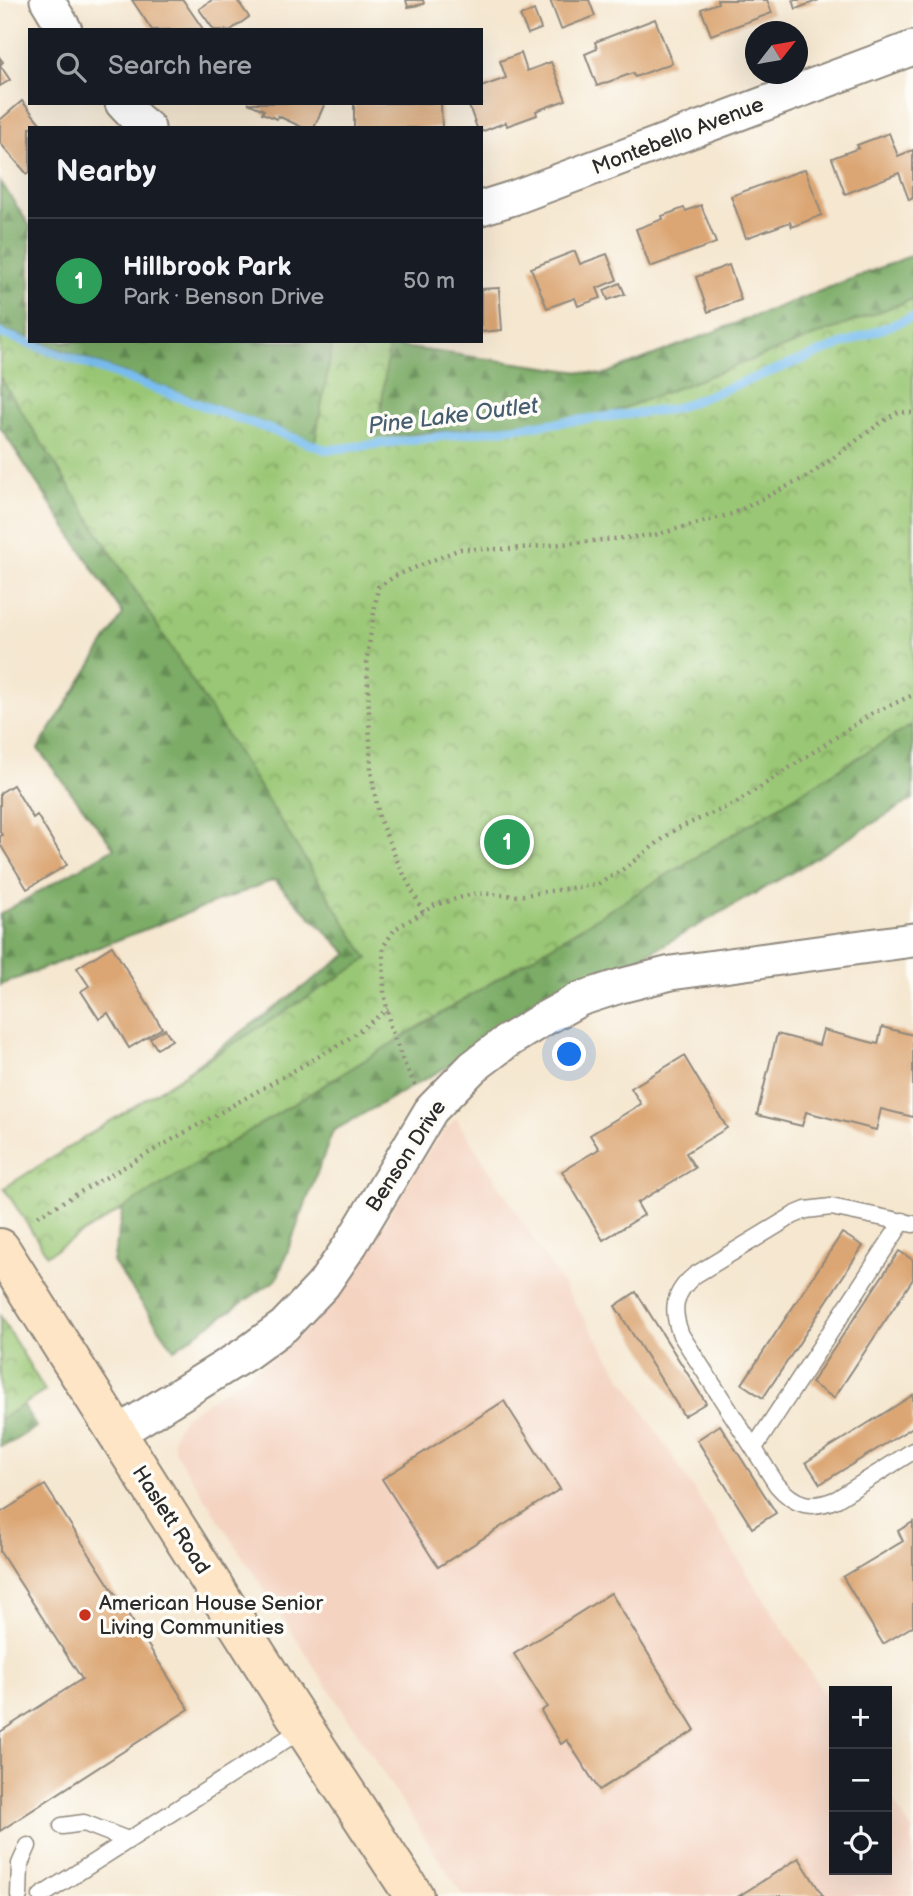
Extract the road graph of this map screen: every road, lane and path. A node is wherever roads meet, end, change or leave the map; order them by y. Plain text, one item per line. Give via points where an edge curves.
1 (47, 0) edge
2 (64, 28) edge
3 (913, 48) edge
4 (124, 105) edge
5 (146, 126) edge
6 (483, 207) edge
7 (913, 413) edge
8 (913, 695) edge
9 (423, 912) junction
10 (913, 940) edge
11 (388, 1009) junction
12 (431, 1110) junction
13 (38, 1216) dead end
14 (908, 1223) edge
15 (0, 1248) edge
16 (116, 1434) junction
17 (754, 1448) junction
18 (913, 1451) edge
19 (304, 1728) junction
20 (62, 1826) dead end
21 (128, 1840) junction
22 (28, 1846) dead end
23 (19, 1896) edge
24 (41, 1896) edge
25 (414, 1896) edge

1 - 2 street
3 - 6 street, Montebello Avenue
4 - 5 street
7 - 9 path via 898,412 810,475 732,514 655,535 510,549 460,549 379,587 367,657 372,771 379,818
8 - 9 path via 871,714 736,803 676,829 598,884 517,896 476,893
9 - 11 path via 395,929 383,947
10 - 12 street, Benson Drive via 671,973 580,999 506,1042 473,1067
11 - 12 path via 403,1061
11 - 13 path via 344,1042
12 - 16 street, Benson Drive via 351,1244 323,1285 284,1326
14 - 17 lane
14 - 17 lane via 831,1207 806,1210 684,1284 674,1309 681,1335
15 - 16 main road, Haslett Road
16 - 19 main road, Haslett Road
17 - 18 lane via 786,1495 810,1506 836,1499
19 - 21 lane
19 - 25 main road, Haslett Road
20 - 21 lane via 84,1823
21 - 24 lane
22 - 23 lane via 20,1864

